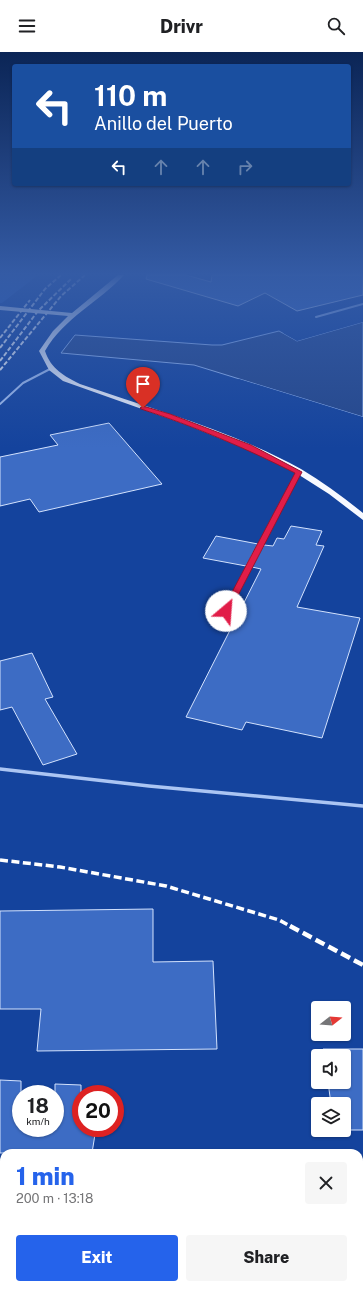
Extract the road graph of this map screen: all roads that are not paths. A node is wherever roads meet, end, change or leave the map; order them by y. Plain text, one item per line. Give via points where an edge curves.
1 (55, 333) edge
2 (50, 369) junction
3 (0, 404) edge
4 (299, 472) junction
5 (363, 516) edge
6 (226, 611) dead end
7 (0, 769) edge
8 (363, 806) edge

1 - 2 main road via 42,351
2 - 3 lane via 23,383
2 - 4 main road via 78,385 168,415 248,447
4 - 5 main road
4 - 6 lane
7 - 8 lane

